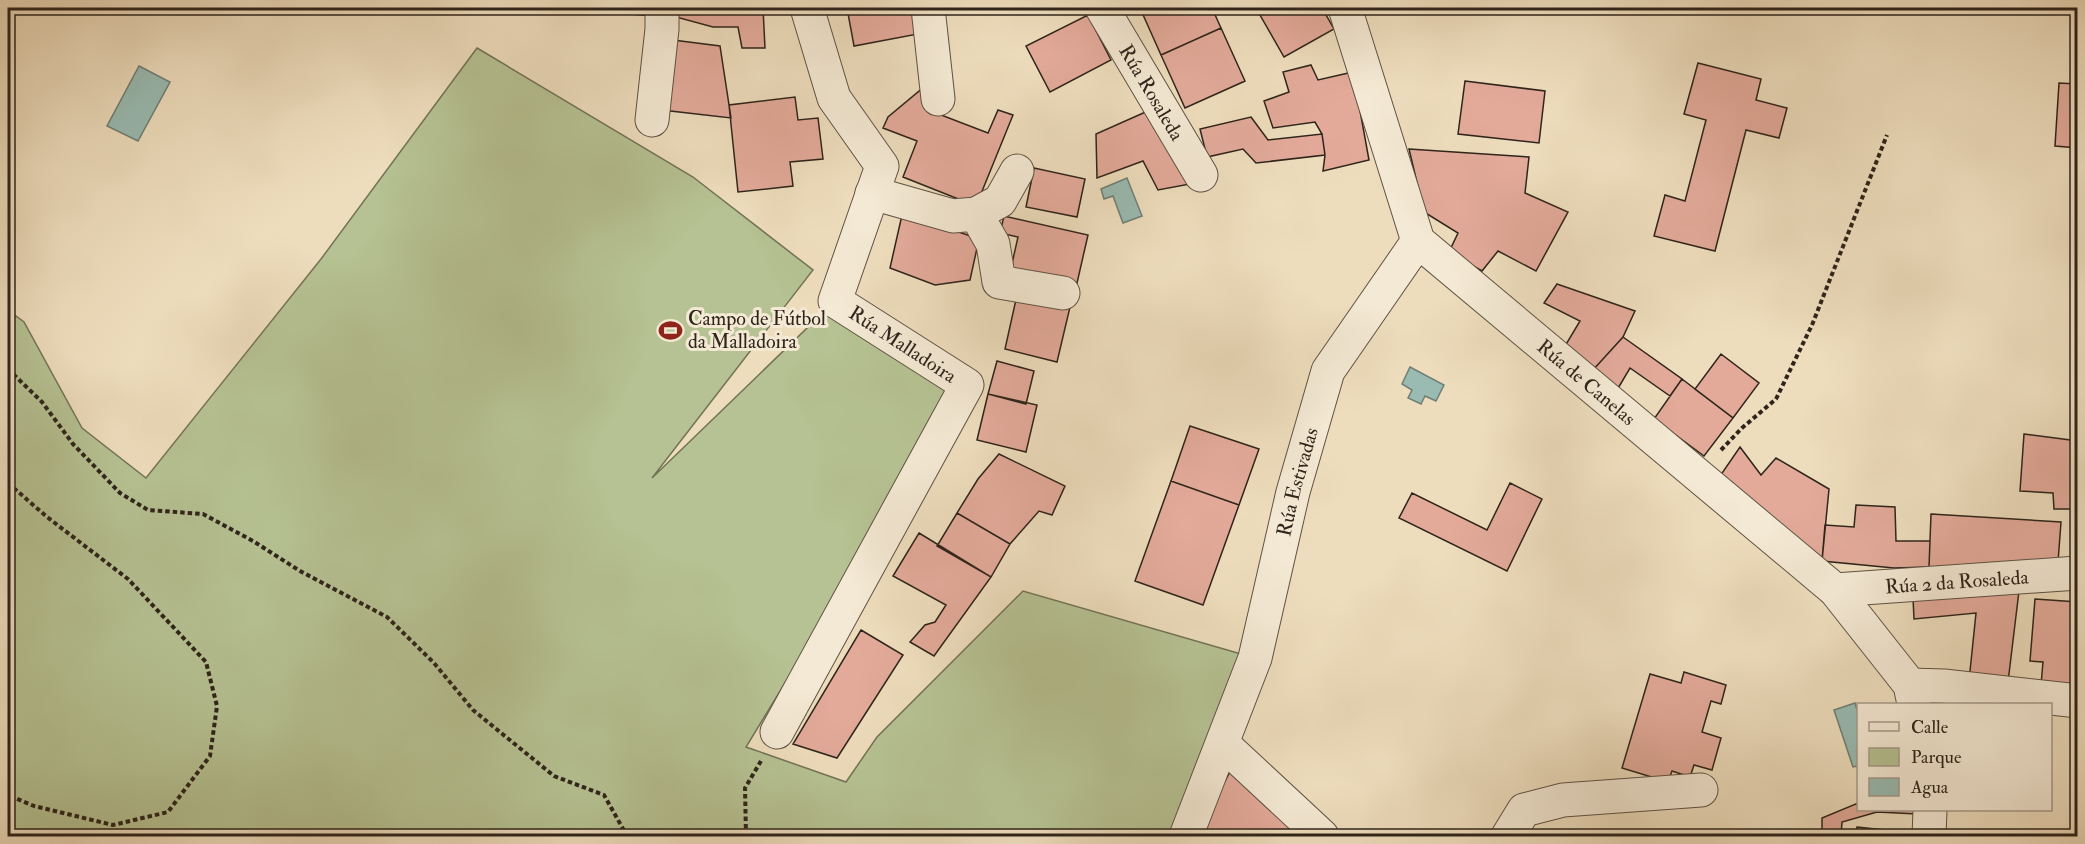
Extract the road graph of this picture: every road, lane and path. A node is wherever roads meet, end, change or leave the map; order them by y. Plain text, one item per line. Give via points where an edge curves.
1 (662, 8) edge
2 (807, 8) edge
3 (928, 8) edge
4 (1102, 8) edge
5 (1345, 8) edge
6 (938, 99) dead end
7 (652, 120) dead end
8 (1887, 135) dead end
9 (1017, 171) dead end
10 (1202, 175) dead end
11 (872, 194) junction
12 (976, 214) junction
13 (1418, 241) junction
14 (1063, 293) dead end
15 (8, 369) edge
16 (1697, 475) junction
17 (8, 483) edge
18 (2078, 573) edge
19 (1835, 590) junction
20 (1912, 695) edge
21 (2078, 701) edge
22 (777, 732) joint
23 (1223, 744) junction
24 (1701, 790) dead end
25 (8, 795) edge
26 (1930, 811) edge
27 (627, 837) edge
28 (746, 837) edge
29 (1186, 837) edge
30 (1322, 837) edge
31 (1508, 837) edge
32 (1929, 837) edge

1 - 7 street
2 - 11 street, Rúa Malladoira via 834,98 882,166
3 - 6 street
4 - 10 street, Rúa Rosaleda
5 - 13 street
8 - 16 path via 1812,325 1776,399
9 - 12 street via 1000,201
11 - 12 street via 953,216
11 - 22 street, Rúa Malladoira via 835,301 967,385
12 - 14 street via 993,244 999,282
13 - 16 street, Rúa de Canelas
13 - 23 street, Rúa Estivadas via 1328,371 1293,492 1255,658
15 - 27 path via 42,402 73,444 120,493 148,510 203,514 387,617 434,663 473,710 554,776 604,795
16 - 19 street, Rúa de Canelas
17 - 25 path via 128,579 206,662 217,706 210,756 168,812 113,825 34,806
18 - 19 street, Rúa 2 da Rosaleda
19 - 20 street, Rúa de Canelas
20 - 21 street via 1944,686
22 - 28 path via 745,788
23 - 29 street, Rúa Estivadas
23 - 30 street
24 - 31 street via 1563,800 1524,810
26 - 32 street

